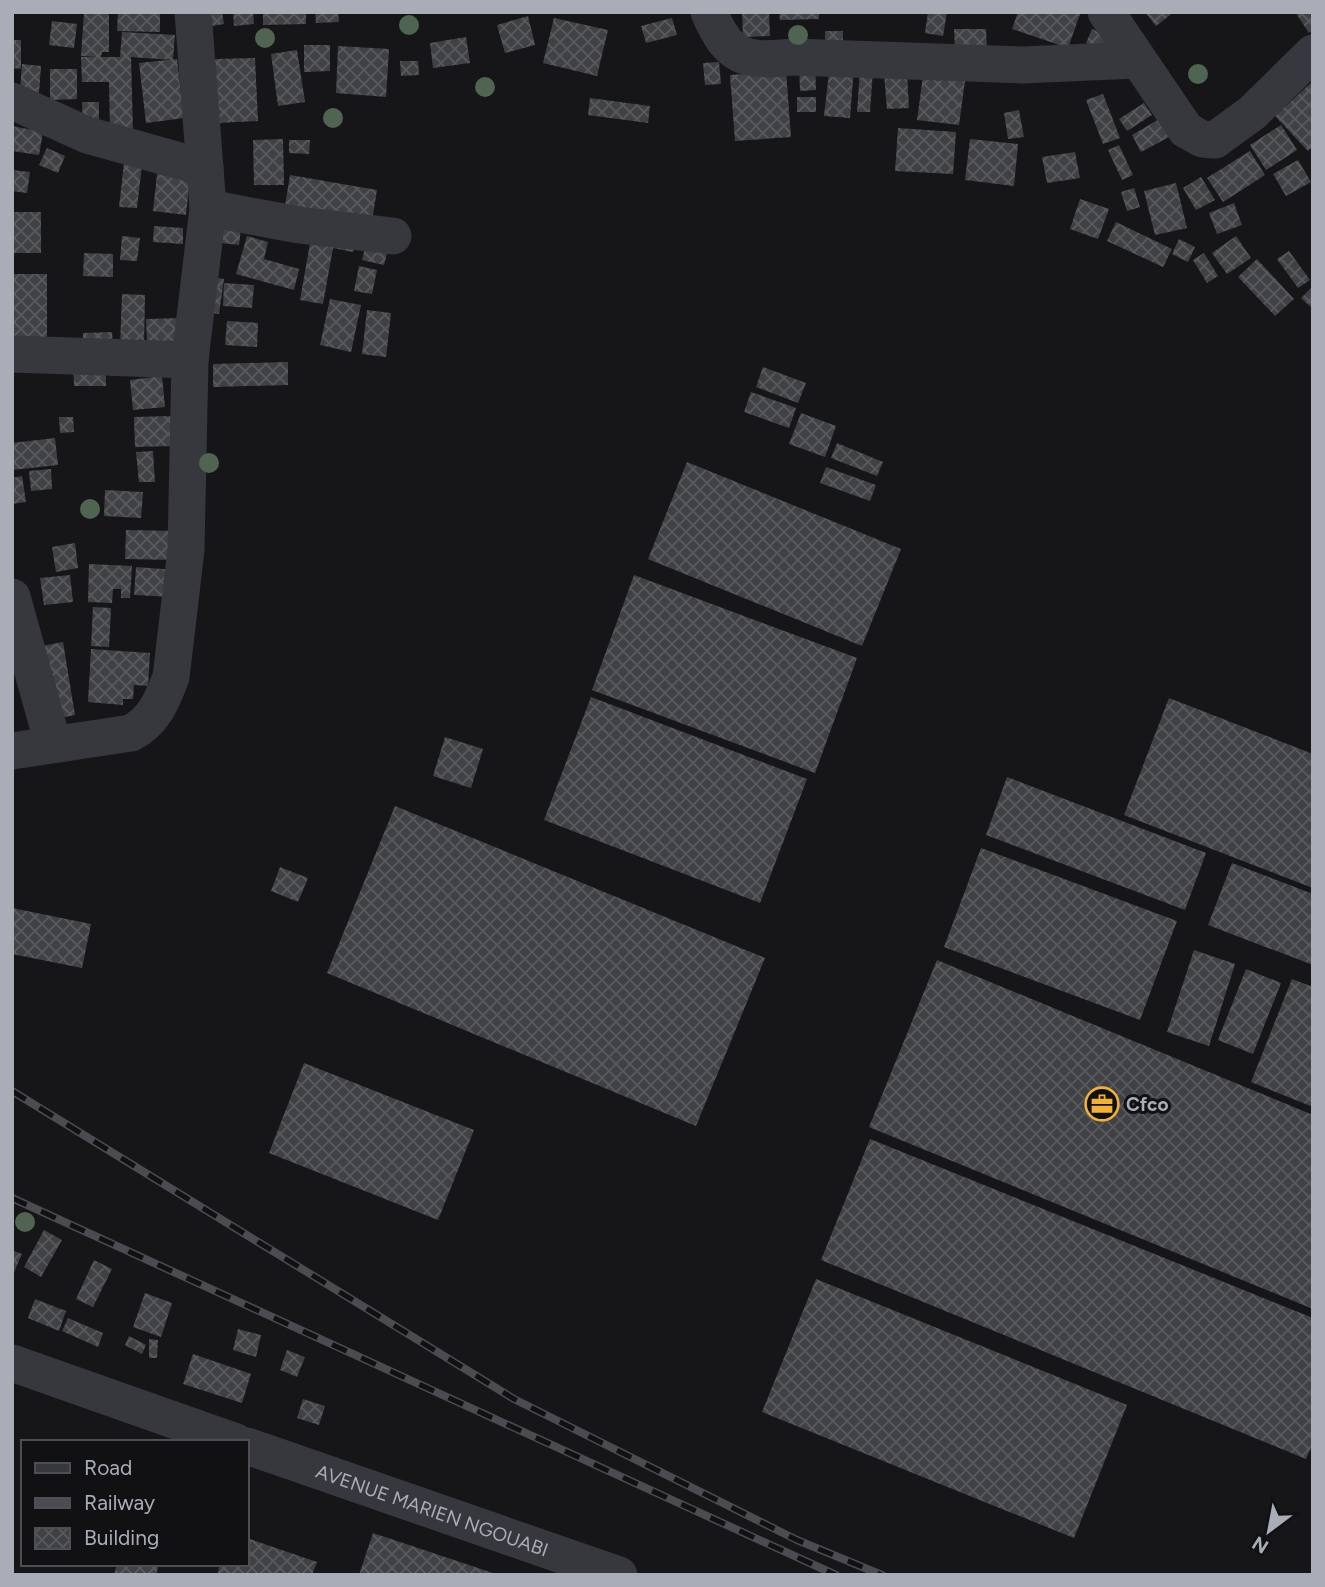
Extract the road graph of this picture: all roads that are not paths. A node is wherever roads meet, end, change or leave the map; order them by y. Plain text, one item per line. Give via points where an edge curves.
1 (193, 12) edge
2 (709, 12) edge
3 (1106, 12) edge
4 (1313, 53) edge
5 (1136, 60) junction
6 (12, 101) edge
7 (205, 168) junction
8 (208, 208) junction
9 (393, 236) dead end
10 (12, 354) edge
11 (190, 360) junction
12 (12, 597) edge
13 (53, 744) junction
14 (12, 751) edge
15 (12, 1363) edge
16 (230, 1440) edge
17 (248, 1446) edge
18 (619, 1575) edge

1 - 7 street
2 - 5 street via 731,50 762,60 793,57 1023,65
3 - 5 street
4 - 5 street via 1252,113 1208,140 1185,130
6 - 7 street via 87,135
7 - 8 street
8 - 9 street
8 - 11 street
10 - 11 street
11 - 13 street via 186,550 171,677 164,697 144,726 131,733
12 - 13 street
13 - 14 street
15 - 16 street
17 - 18 street, AVENUE MARIEN NGOUABI

